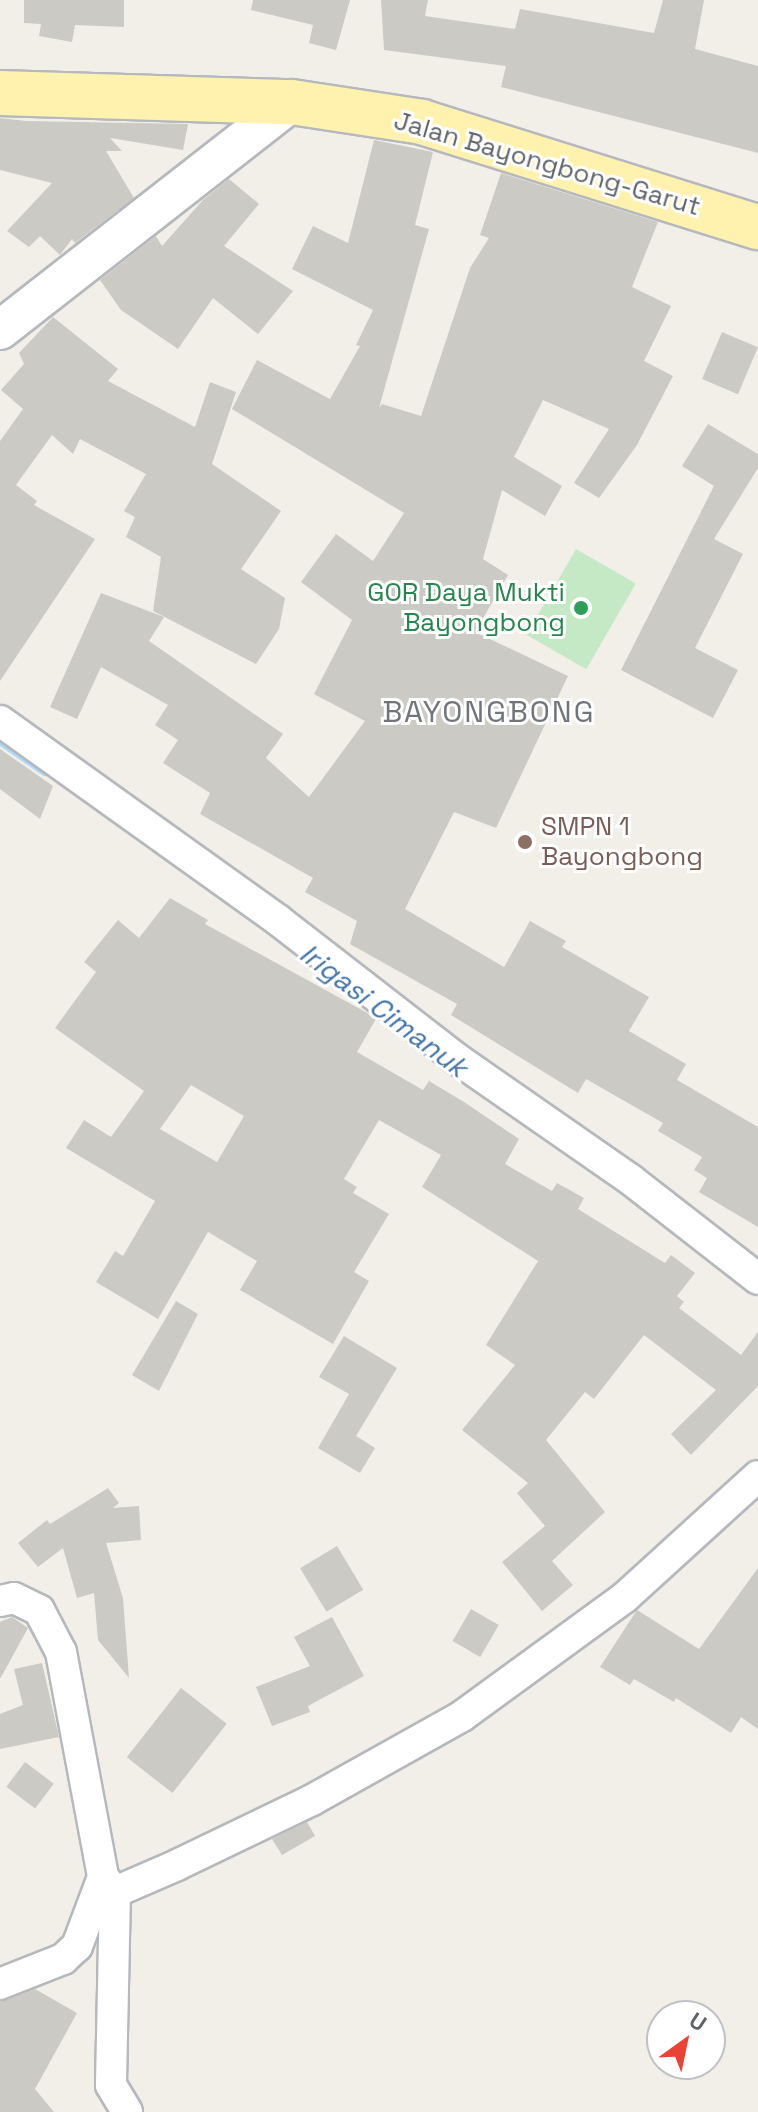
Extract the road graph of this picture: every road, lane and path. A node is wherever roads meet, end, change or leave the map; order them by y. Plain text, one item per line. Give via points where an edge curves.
1 (0, 93) edge
2 (292, 102) junction
3 (758, 227) edge
4 (0, 330) edge
5 (0, 721) edge
6 (758, 1279) edge
7 (758, 1476) edge
8 (0, 1601) edge
9 (109, 1884) junction
10 (0, 1984) edge
11 (127, 2112) edge

1 - 2 main road, Jalan Bayongbong-Garut
2 - 3 main road, Jalan Bayongbong-Garut via 422,122
2 - 4 street
5 - 6 street via 278,920 457,1059 631,1180
7 - 9 street via 624,1598 462,1716 312,1800
8 - 9 street via 14,1598 39,1610 61,1652
9 - 10 street via 77,1946 63,1959
9 - 11 street via 111,2085

